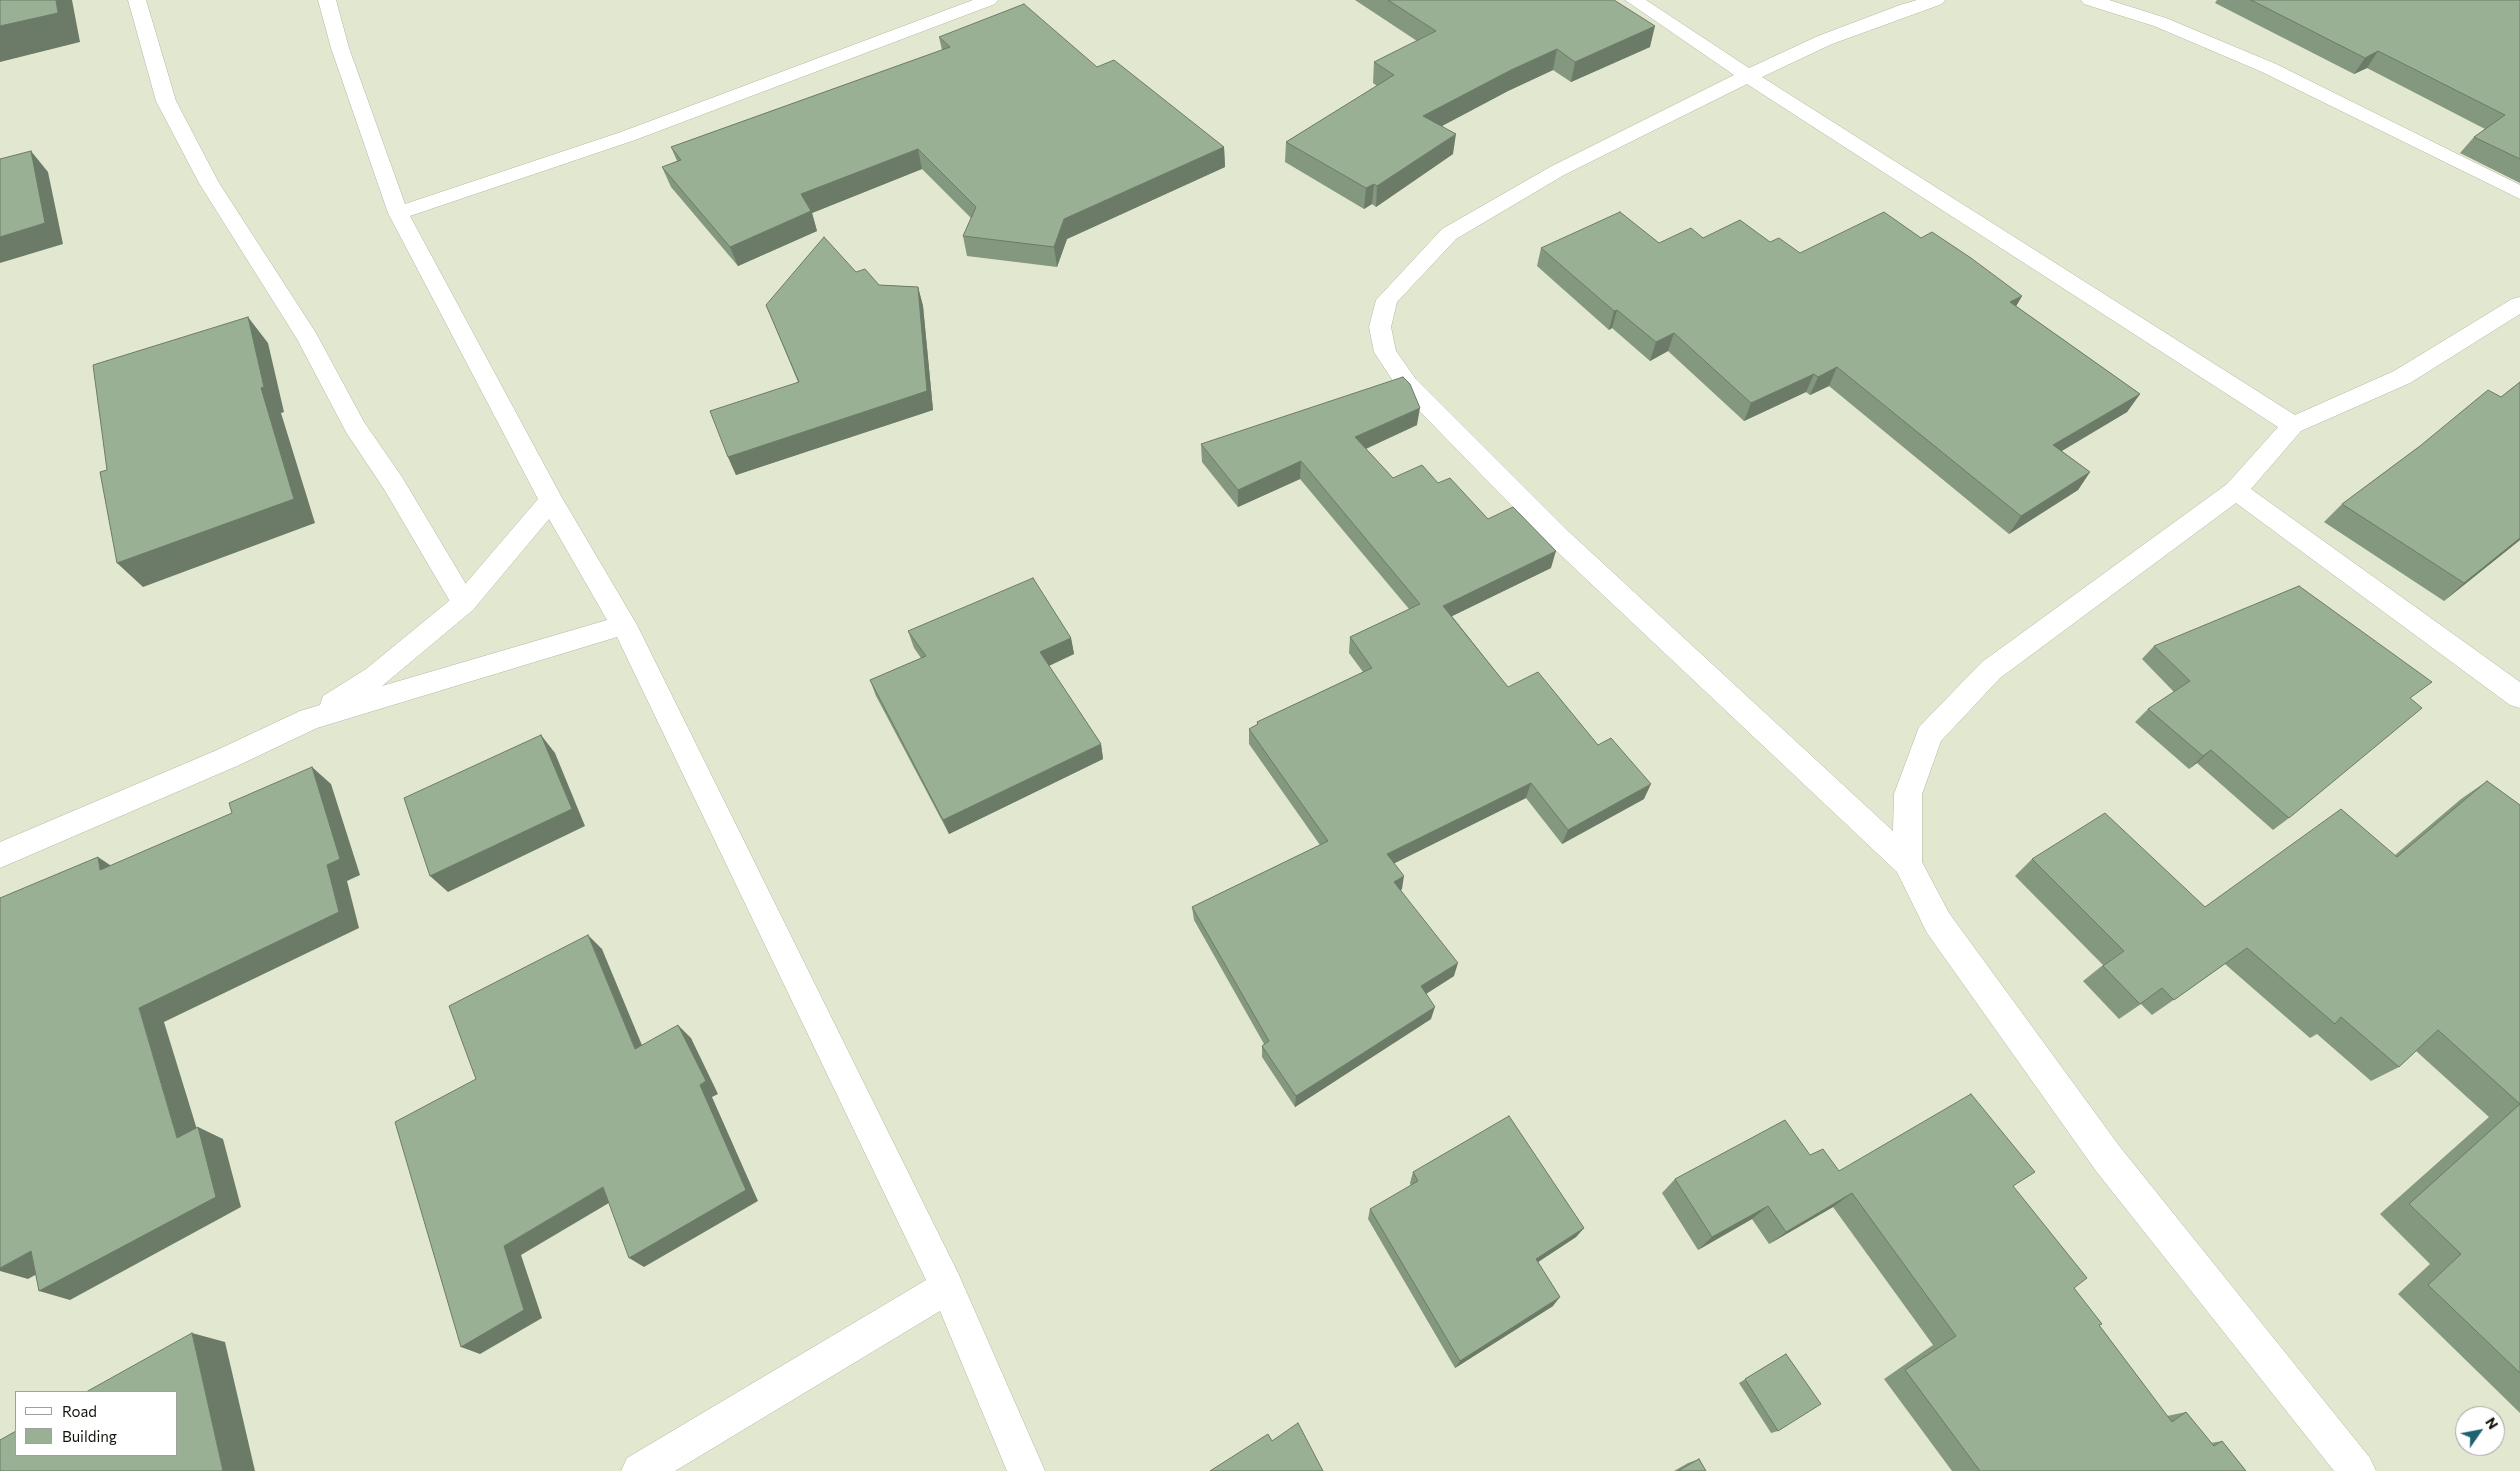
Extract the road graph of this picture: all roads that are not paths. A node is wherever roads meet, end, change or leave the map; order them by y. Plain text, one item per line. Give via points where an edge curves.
1 (137, 0) edge
2 (327, 0) edge
3 (988, 0) edge
4 (1634, 0) edge
5 (1936, 0) edge
6 (2090, 0) edge
7 (1748, 76) junction
8 (2520, 192) edge
9 (398, 213) junction
10 (2520, 304) edge
11 (2293, 425) junction
12 (2236, 490) junction
13 (551, 500) junction
14 (464, 603) junction
15 (624, 625) junction
16 (2520, 697) edge
17 (310, 719) junction
18 (0, 855) edge
19 (1907, 864) junction
20 (947, 1287) junction
21 (640, 1471) edge
22 (1026, 1471) edge
23 (2357, 1471) edge

1 - 14 street via 166,101 209,183 308,338 354,426 393,483
2 - 9 street via 340,48
3 - 9 street via 628,136
4 - 7 street
5 - 7 street via 1825,40
6 - 8 street via 2160,22 2269,68
7 - 11 street
7 - 19 street via 1557,171 1449,234 1387,300 1380,327 1386,352 1407,384 1559,538
9 - 13 street
10 - 11 street via 2402,378
11 - 12 street
12 - 16 street
12 - 19 street via 1991,670 1929,735 1908,794
13 - 14 street
13 - 15 street
14 - 17 street via 375,677
15 - 17 street
15 - 20 street
17 - 18 street
19 - 23 street via 1938,923 2108,1159
20 - 21 street
20 - 22 street

